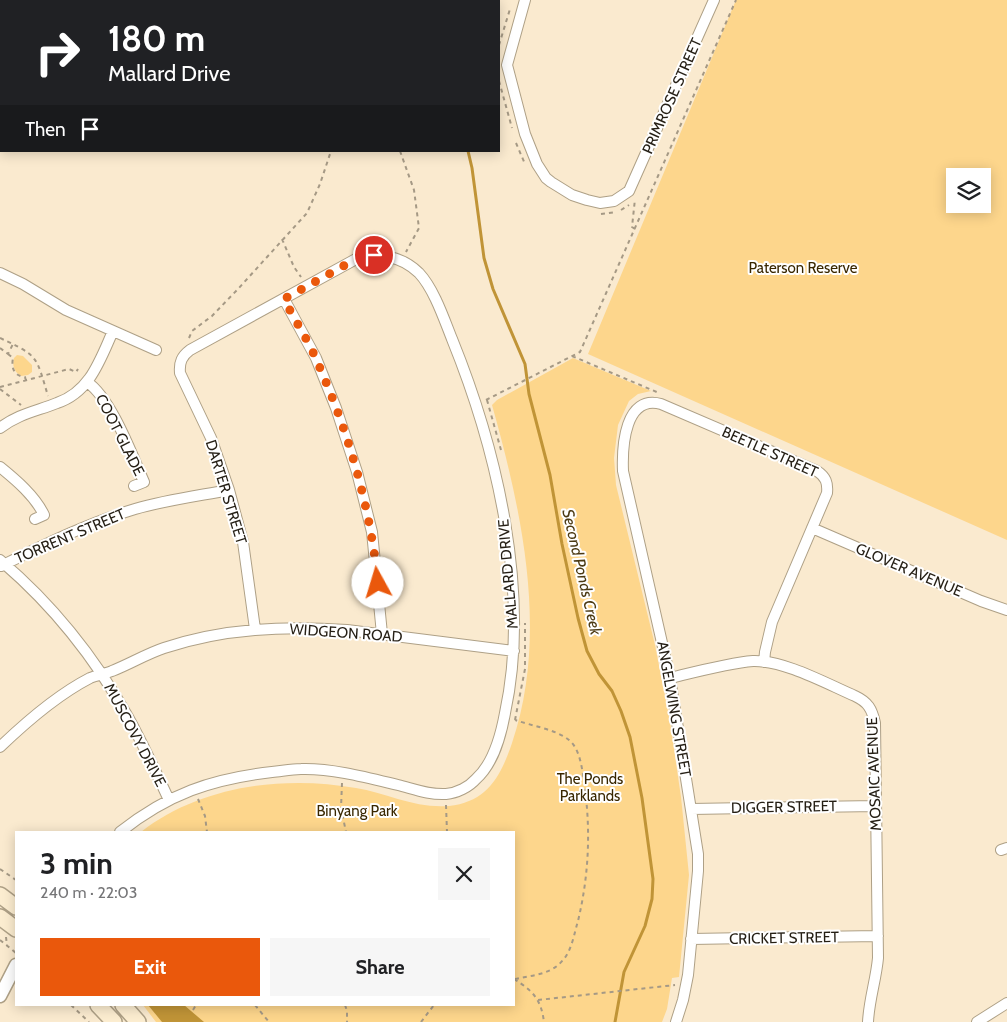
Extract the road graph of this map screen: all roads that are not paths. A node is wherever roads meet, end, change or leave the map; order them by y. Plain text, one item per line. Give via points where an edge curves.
1 (525, 0) edge
2 (714, 0) edge
3 (0, 273) edge
4 (284, 299) junction
5 (113, 331) junction
6 (156, 350) dead end
7 (181, 362) joint
8 (88, 382) junction
9 (644, 404) joint
10 (0, 428) edge
11 (0, 467) edge
12 (134, 486) dead end
13 (229, 490) junction
14 (35, 519) dead end
15 (812, 528) junction
16 (2, 564) edge
17 (1007, 610) edge
18 (255, 629) junction
19 (382, 634) junction
20 (514, 650) junction
21 (764, 662) junction
22 (101, 674) junction
23 (670, 678) junction
24 (0, 747) edge
25 (169, 800) junction
26 (876, 806) junction
27 (691, 809) junction
28 (121, 831) edge
29 (0, 895) edge
30 (15, 906) edge
31 (0, 917) edge
32 (15, 928) edge
33 (878, 936) junction
34 (691, 939) junction
35 (15, 967) edge
36 (0, 996) edge
37 (1007, 1003) edge
38 (99, 1006) edge
39 (124, 1006) edge
40 (114, 1022) edge
41 (138, 1022) edge
42 (676, 1022) edge
43 (868, 1022) edge
44 (977, 1022) edge

1 - 2 street, PRIMROSE STREET via 507,65 525,134 546,178 572,195 600,203 632,194
3 - 5 street via 66,310
4 - 7 street, MALLARD DRIVE via 190,350
4 - 19 street via 316,358 357,472 373,540
4 - 20 street, MALLARD DRIVE via 366,256 394,258 412,266 424,279 466,374 492,459 510,556
5 - 6 street
5 - 8 street
7 - 13 street, DARTER STREET via 182,379 207,430
8 - 10 street via 71,397 8,421
8 - 12 street, COOT GLADE via 114,418 144,482
9 - 15 street, BEETLE STREET via 661,404 823,475 827,493
9 - 23 street, ANGELWING STREET via 636,409 628,427 623,448 623,470
11 - 14 street via 40,506 44,515
13 - 16 street, TORRENT STREET via 164,501 108,518
13 - 18 street, DARTER STREET via 243,542
15 - 17 street, GLOVER AVENUE
15 - 21 street, BEETLE STREET via 772,622
16 - 22 street, MUSCOVY DRIVE via 38,594
18 - 19 street, WIDGEON ROAD via 320,628
18 - 22 street, WIDGEON ROAD via 166,648
19 - 20 street, WIDGEON ROAD
20 - 25 street, MALLARD DRIVE via 510,693 492,756 472,783 454,792 420,792 344,773 303,769 246,775 203,785
21 - 23 street, MOSAIC AVENUE via 741,663
21 - 26 street, MOSAIC AVENUE via 797,671 864,700 870,707 875,723
22 - 24 street, WIDGEON ROAD via 55,701
22 - 25 street, MUSCOVY DRIVE via 128,717
23 - 27 street, ANGELWING STREET
25 - 28 street, MALLARD DRIVE
26 - 27 street, DIGGER STREET
26 - 33 street, MOSAIC AVENUE
27 - 34 street, ANGELWING STREET via 698,871
29 - 30 main road
31 - 32 main road
33 - 34 street, CRICKET STREET
33 - 43 street, MOSAIC AVENUE via 877,973
34 - 42 street, ANGELWING STREET via 687,985
35 - 36 street
37 - 44 street
38 - 40 main road
39 - 41 main road

